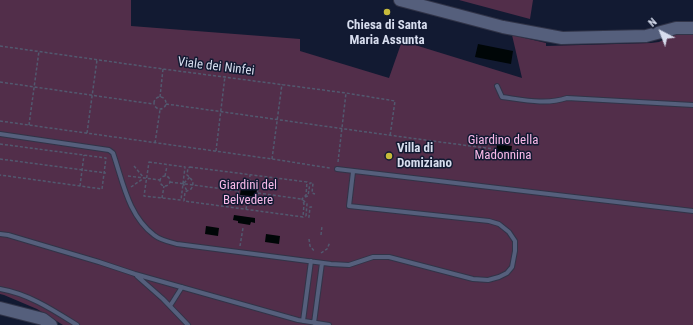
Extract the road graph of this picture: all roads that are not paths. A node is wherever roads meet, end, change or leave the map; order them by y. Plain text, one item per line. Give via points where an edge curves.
1 (400, 0) edge
2 (693, 28) edge
3 (497, 86) dead end
4 (693, 105) edge
5 (0, 134) edge
6 (337, 169) road end
7 (353, 172) junction
8 (693, 211) edge
9 (0, 234) edge
10 (311, 262) junction
11 (322, 263) junction
12 (135, 274) junction
13 (182, 287) junction
14 (0, 289) edge
15 (170, 306) junction
16 (0, 308) edge
17 (303, 321) junction
18 (314, 323) junction
19 (51, 325) edge
20 (77, 325) edge
21 (188, 325) edge
22 (329, 325) edge

1 - 2 street via 503,28 562,38 646,36 676,28
3 - 4 lane via 502,97 523,100 558,101 568,98
5 - 10 lane via 109,150 113,153 138,220 155,236 177,244
6 - 7 lane
7 - 8 lane
7 - 11 lane via 349,206 499,224 515,241 512,267 507,273 488,280 473,279 389,257 373,257 349,265
9 - 12 lane
10 - 11 lane
10 - 17 lane
11 - 18 lane
12 - 13 lane
12 - 15 lane
13 - 15 lane
13 - 17 lane
14 - 20 lane via 28,297
15 - 21 lane
16 - 19 street via 43,320
17 - 18 lane
18 - 22 lane

